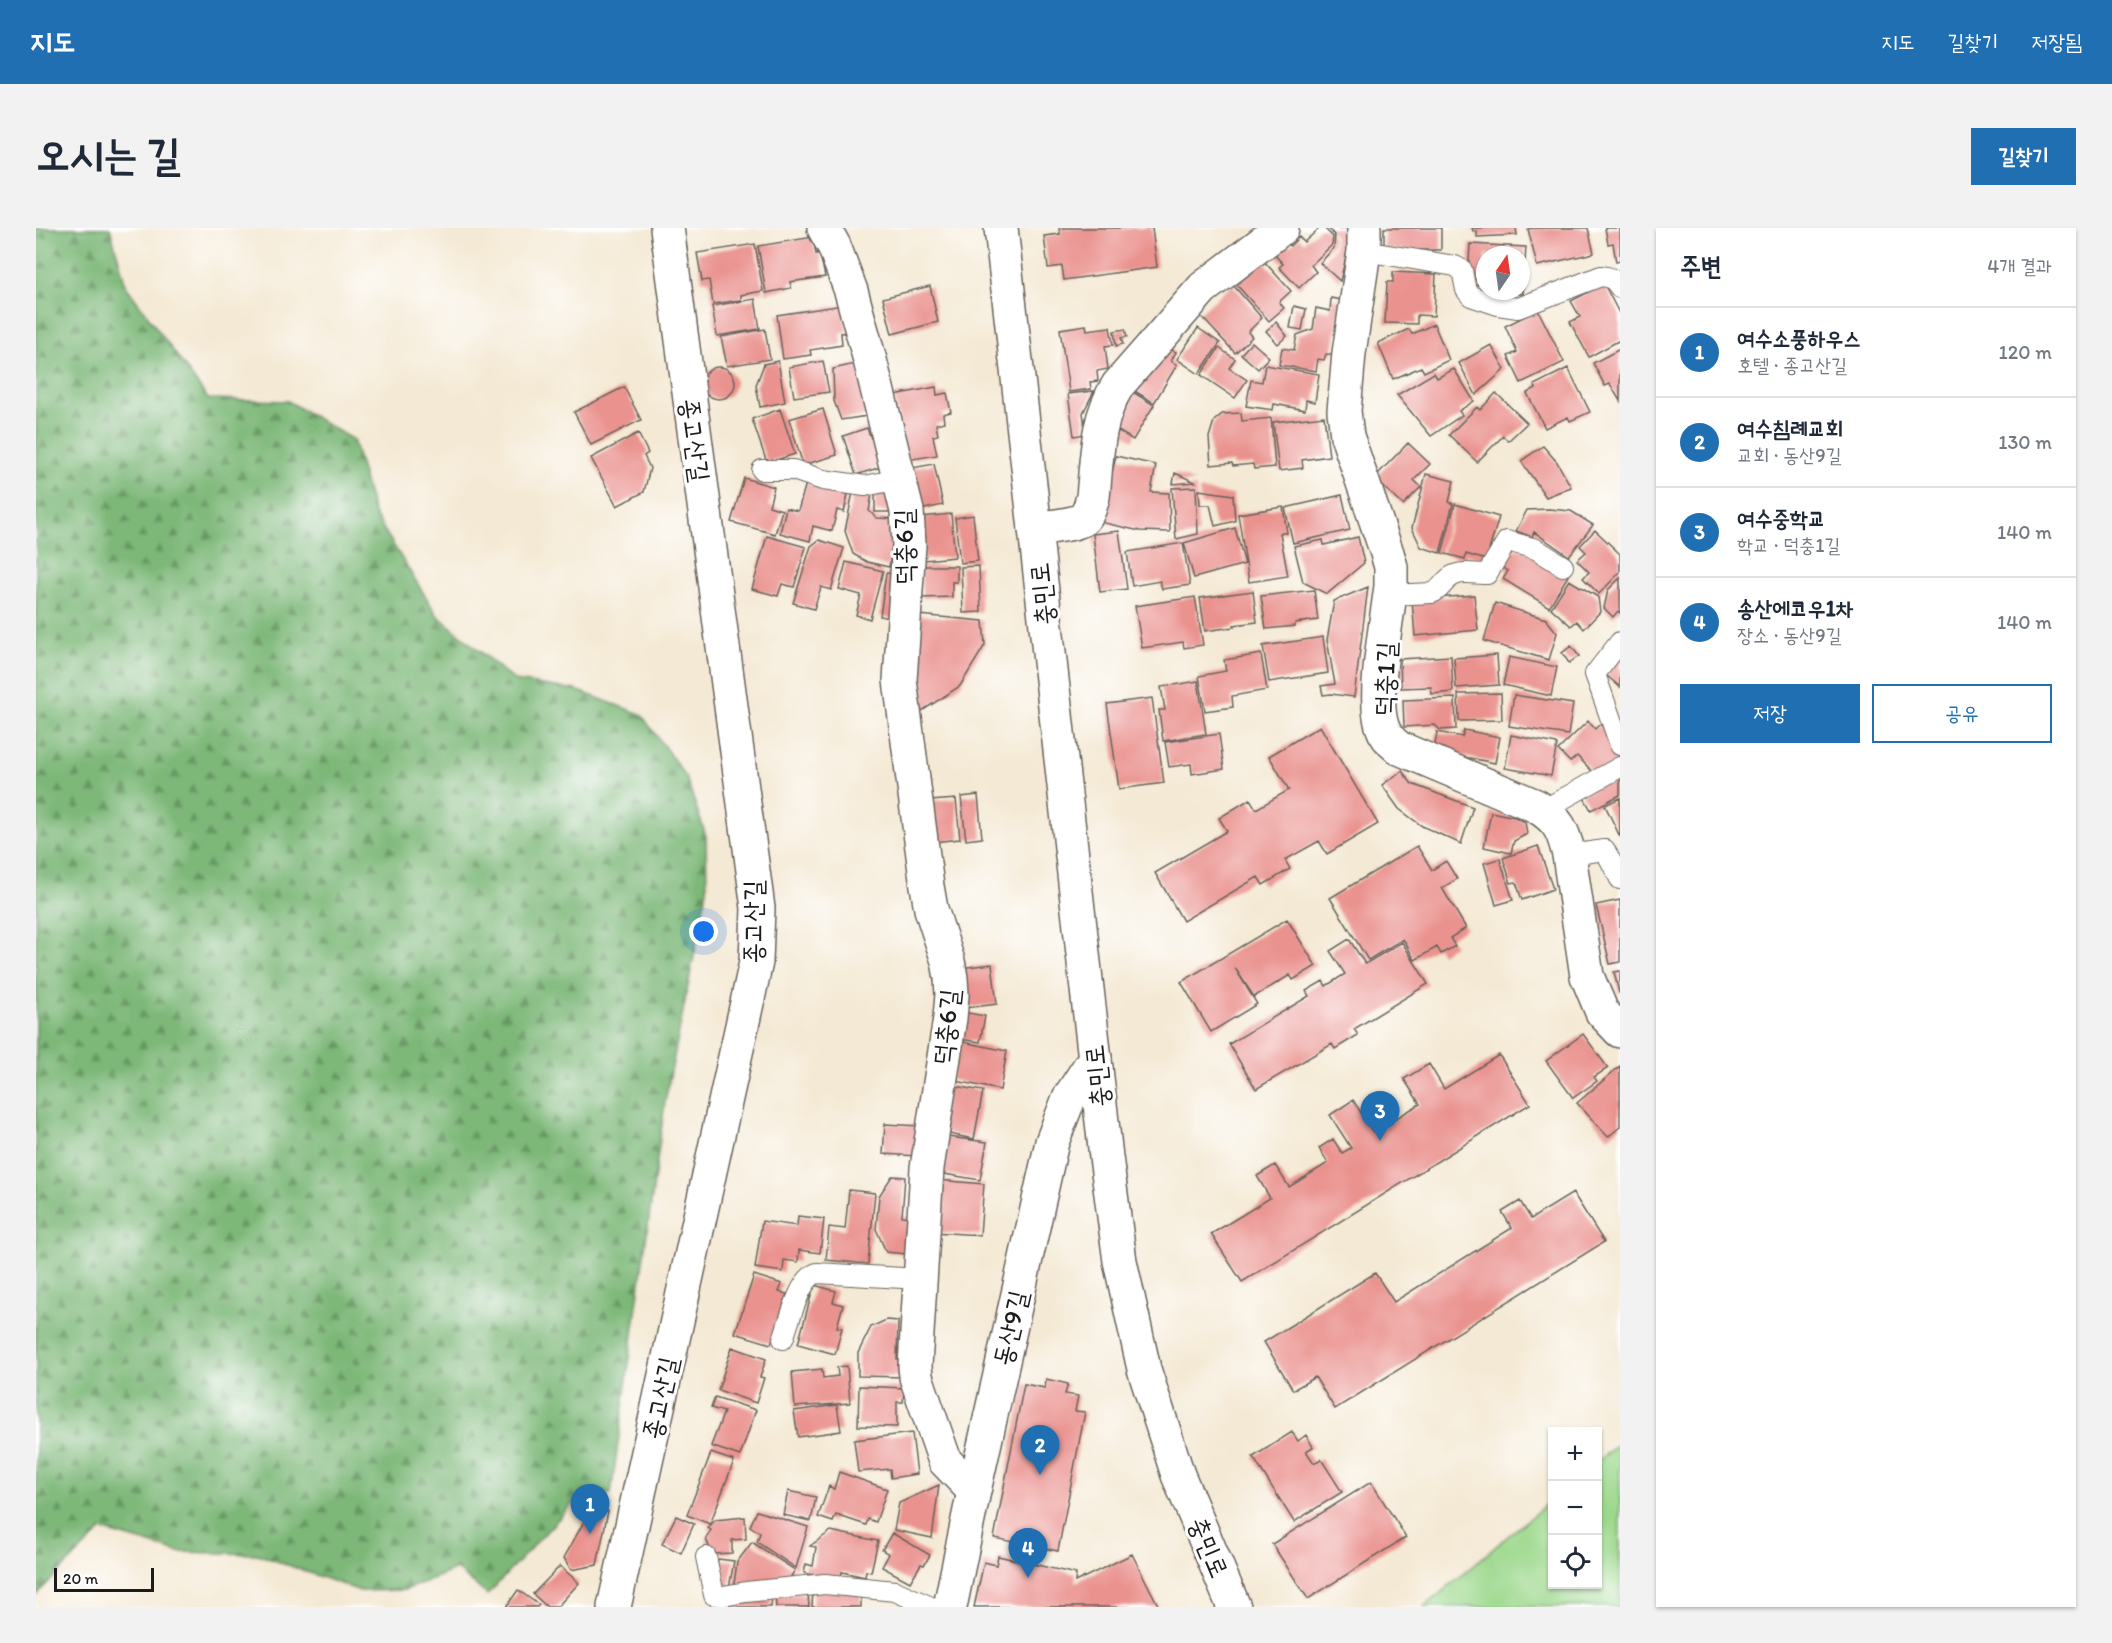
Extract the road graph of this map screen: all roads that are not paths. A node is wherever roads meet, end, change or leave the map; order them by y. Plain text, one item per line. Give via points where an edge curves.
1 (667, 228) edge
2 (824, 228) edge
3 (1001, 228) edge
4 (1282, 228) edge
5 (1364, 240) edge
6 (1620, 288) edge
7 (762, 470) dead end
8 (899, 479) junction
9 (1035, 529) junction
10 (1563, 566) dead end
11 (1390, 595) junction
12 (1620, 642) edge
13 (1620, 745) edge
14 (1620, 767) edge
15 (1543, 810) junction
16 (1569, 855) junction
17 (1620, 879) edge
18 (1620, 1030) edge
19 (1095, 1058) junction
20 (920, 1279) junction
21 (783, 1339) dead end
22 (974, 1491) junction
23 (706, 1557) dead end
24 (614, 1607) edge
25 (931, 1607) edge
26 (951, 1607) edge
27 (1234, 1607) edge

1 - 24 street, 종고산길 via 758,908 758,934 756,962
2 - 8 street, 덕충6길 via 851,291
3 - 9 street, 충민로
4 - 9 street, 충민로 via 1203,288 1121,380 1101,422 1093,497 1084,518
5 - 6 lane, 덕충1길 via 1455,266 1462,270 1471,296 1508,307 1531,304 1601,276 1617,281
5 - 11 street, 덕충1길 via 1344,411 1347,436 1387,553
7 - 8 lane, 덕충6길 via 793,470 823,480 865,486
8 - 20 street, 덕충6길 via 907,511 909,544 900,680 927,886 948,961 952,995 927,1168
9 - 19 street, 충민로
10 - 11 lane via 1536,549 1507,541 1486,574 1459,572 1432,594
11 - 15 street, 덕충1길 via 1379,700 1381,724 1388,738 1399,748
12 - 13 lane via 1595,674
14 - 15 lane
15 - 16 street, 덕충1길 via 1562,830
16 - 17 lane via 1605,850
16 - 18 street, 덕충1길 via 1587,976 1602,1012
19 - 22 street, 동산9길 via 1069,1098 1052,1142
19 - 27 street, 충민로 via 1120,1261 1144,1369 1178,1475
20 - 21 lane via 817,1272 810,1275
20 - 22 street, 덕충6길 via 916,1377 945,1461
22 - 26 street, 동산9길
23 - 25 lane via 714,1594 825,1584 895,1591

